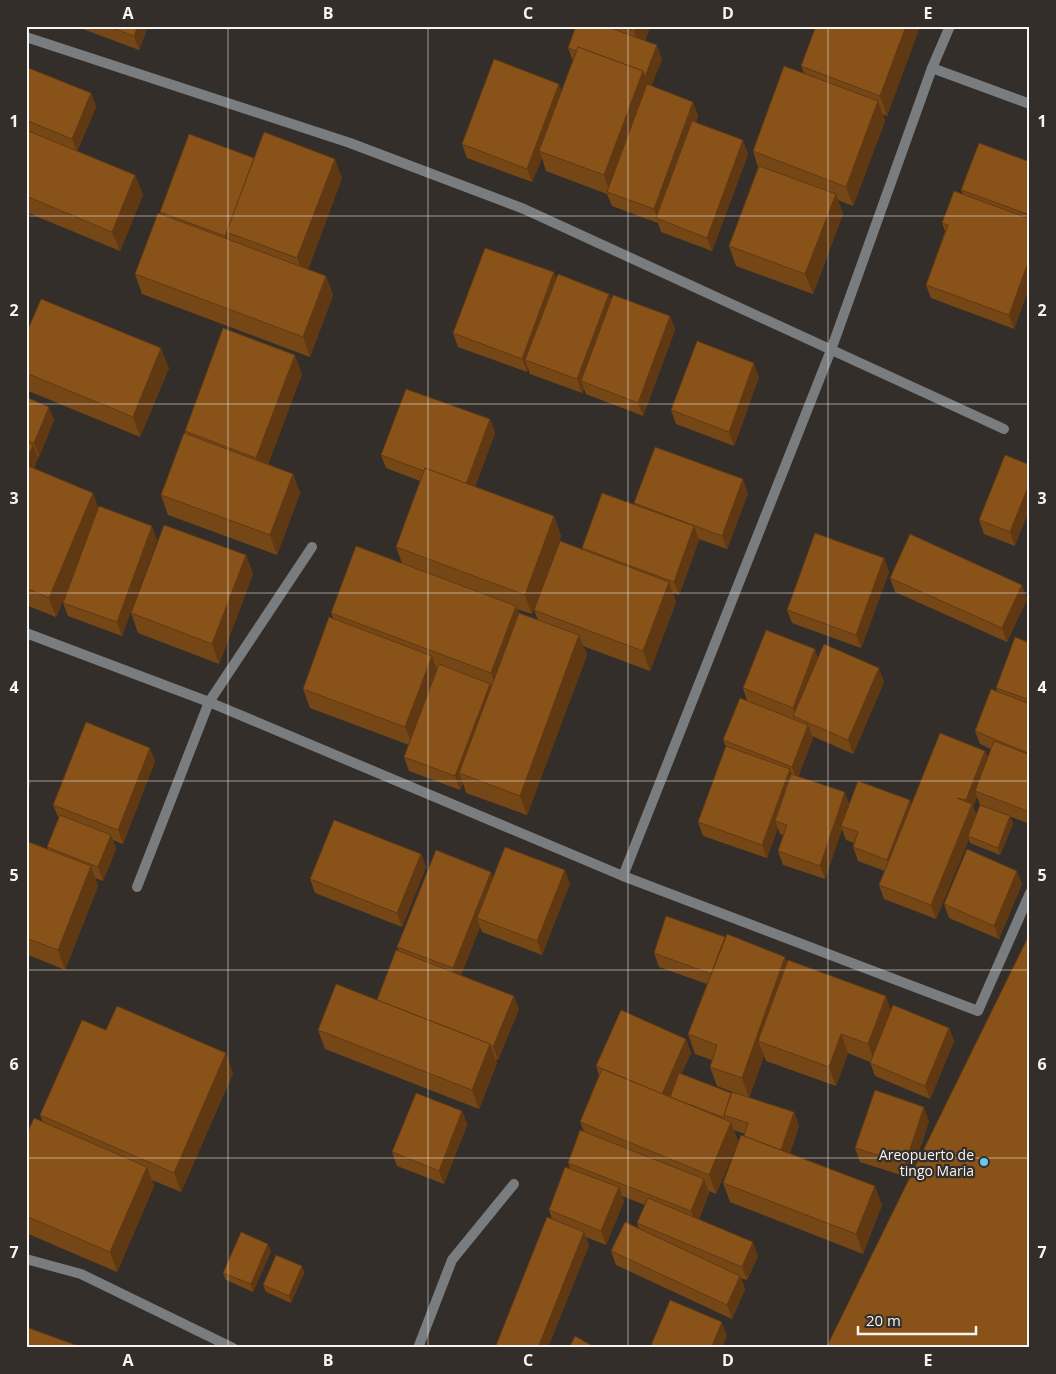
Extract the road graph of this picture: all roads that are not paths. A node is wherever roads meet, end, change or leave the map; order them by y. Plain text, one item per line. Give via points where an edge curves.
1 (950, 26) edge
2 (26, 37) edge
3 (932, 68) junction
4 (1030, 104) edge
5 (831, 350) junction
6 (1004, 429) dead end
7 (312, 547) dead end
8 (26, 633) edge
9 (209, 702) junction
10 (623, 876) junction
11 (137, 887) dead end
12 (1030, 893) edge
13 (514, 1184) dead end
14 (26, 1258) edge
15 (233, 1348) edge
16 (418, 1348) edge

1 - 3 street
2 - 5 street via 350,143 524,209
3 - 4 street
3 - 5 street
5 - 6 street
5 - 10 street
7 - 9 street
8 - 9 street
9 - 10 street
9 - 11 street
10 - 12 street via 978,1011
13 - 16 street via 452,1260
14 - 15 street via 81,1274

